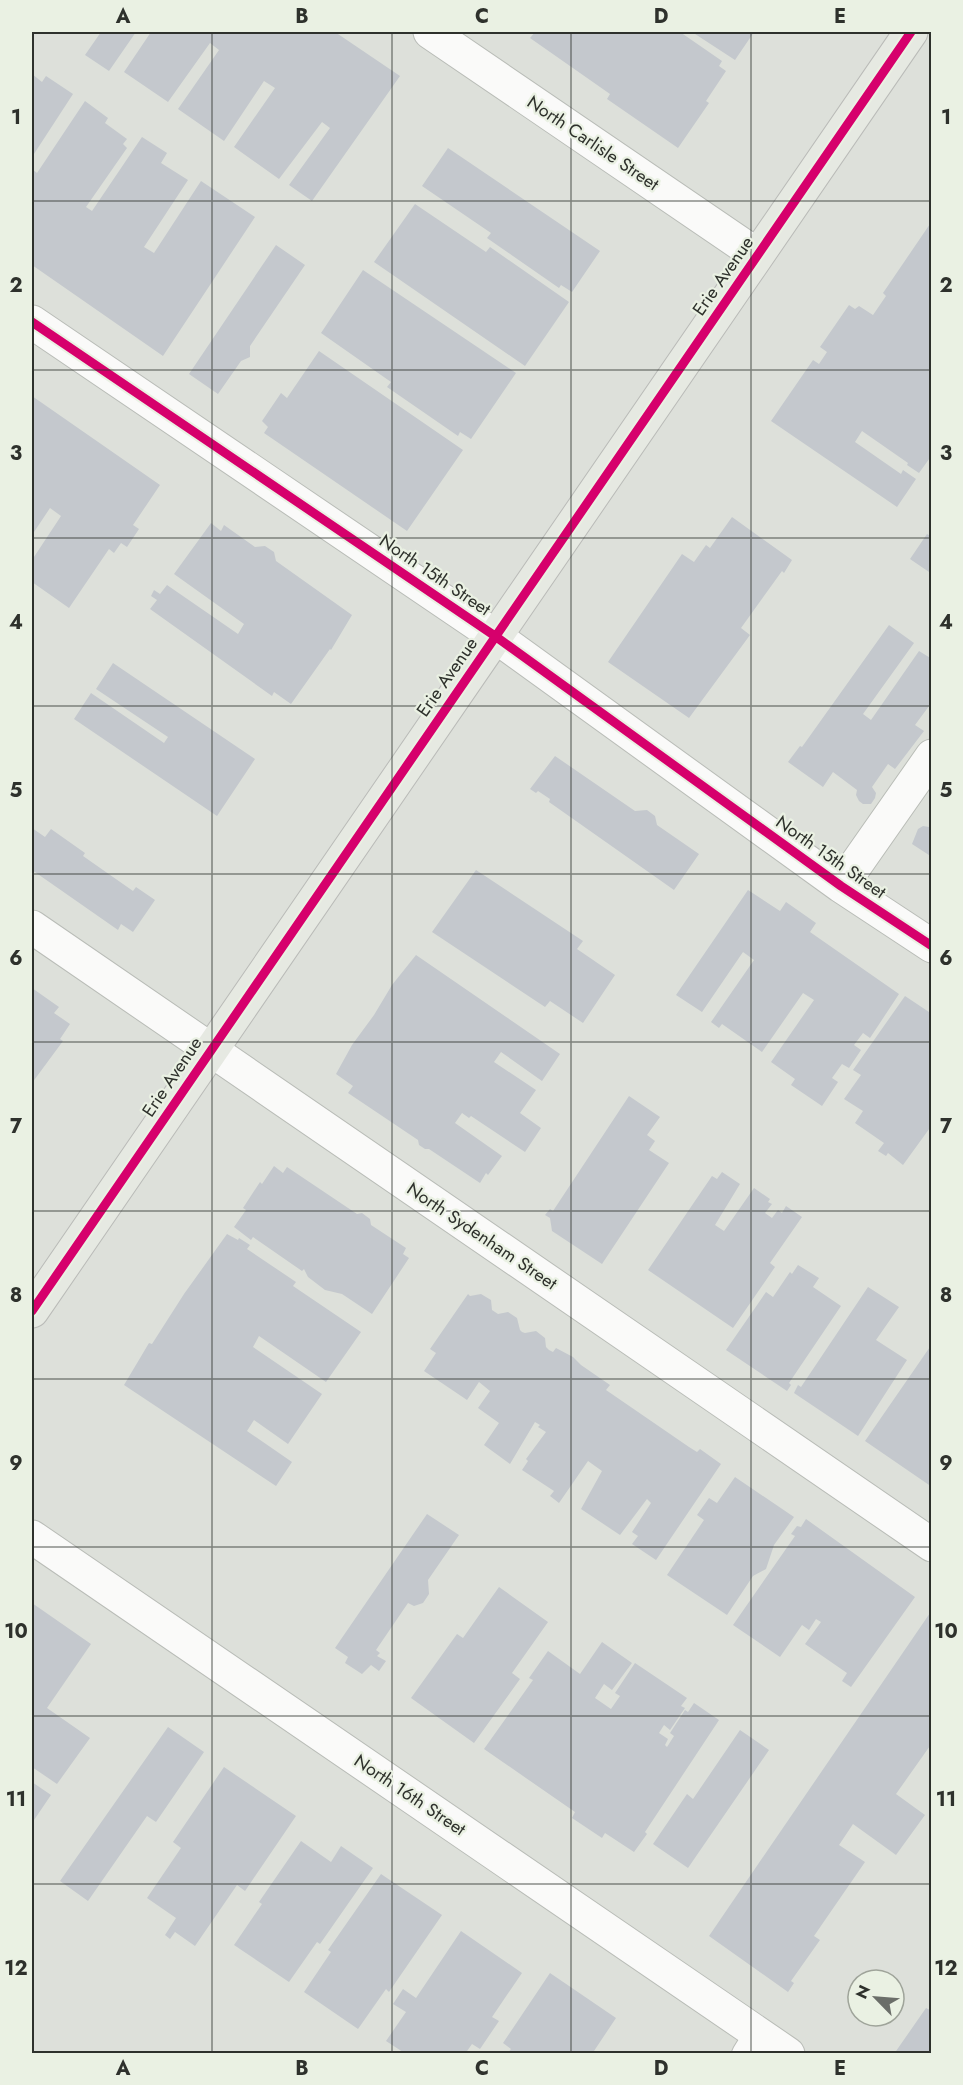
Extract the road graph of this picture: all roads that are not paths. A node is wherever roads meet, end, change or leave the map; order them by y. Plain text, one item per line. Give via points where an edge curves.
1 (429, 32) edge
2 (911, 32) edge
3 (757, 255) junction
4 (32, 322) edge
5 (495, 636) junction
6 (932, 756) edge
7 (842, 886) junction
8 (32, 927) edge
9 (932, 946) edge
10 (211, 1049) junction
11 (32, 1311) edge
12 (32, 1537) edge
13 (932, 1545) edge
14 (751, 2043) edge
15 (788, 2054) edge

1 - 3 street, North Carlisle Street
2 - 3 main road, Erie Avenue
3 - 5 main road, Erie Avenue
4 - 5 street, North 15th Street
5 - 7 street, North 15th Street
5 - 10 main road, Erie Avenue
6 - 7 street
7 - 9 street, North 15th Street
8 - 10 street, North Sydenham Street
10 - 11 main road, Erie Avenue
10 - 13 street, North Sydenham Street
12 - 14 street, North 16th Street
14 - 15 street, North 16th Street

